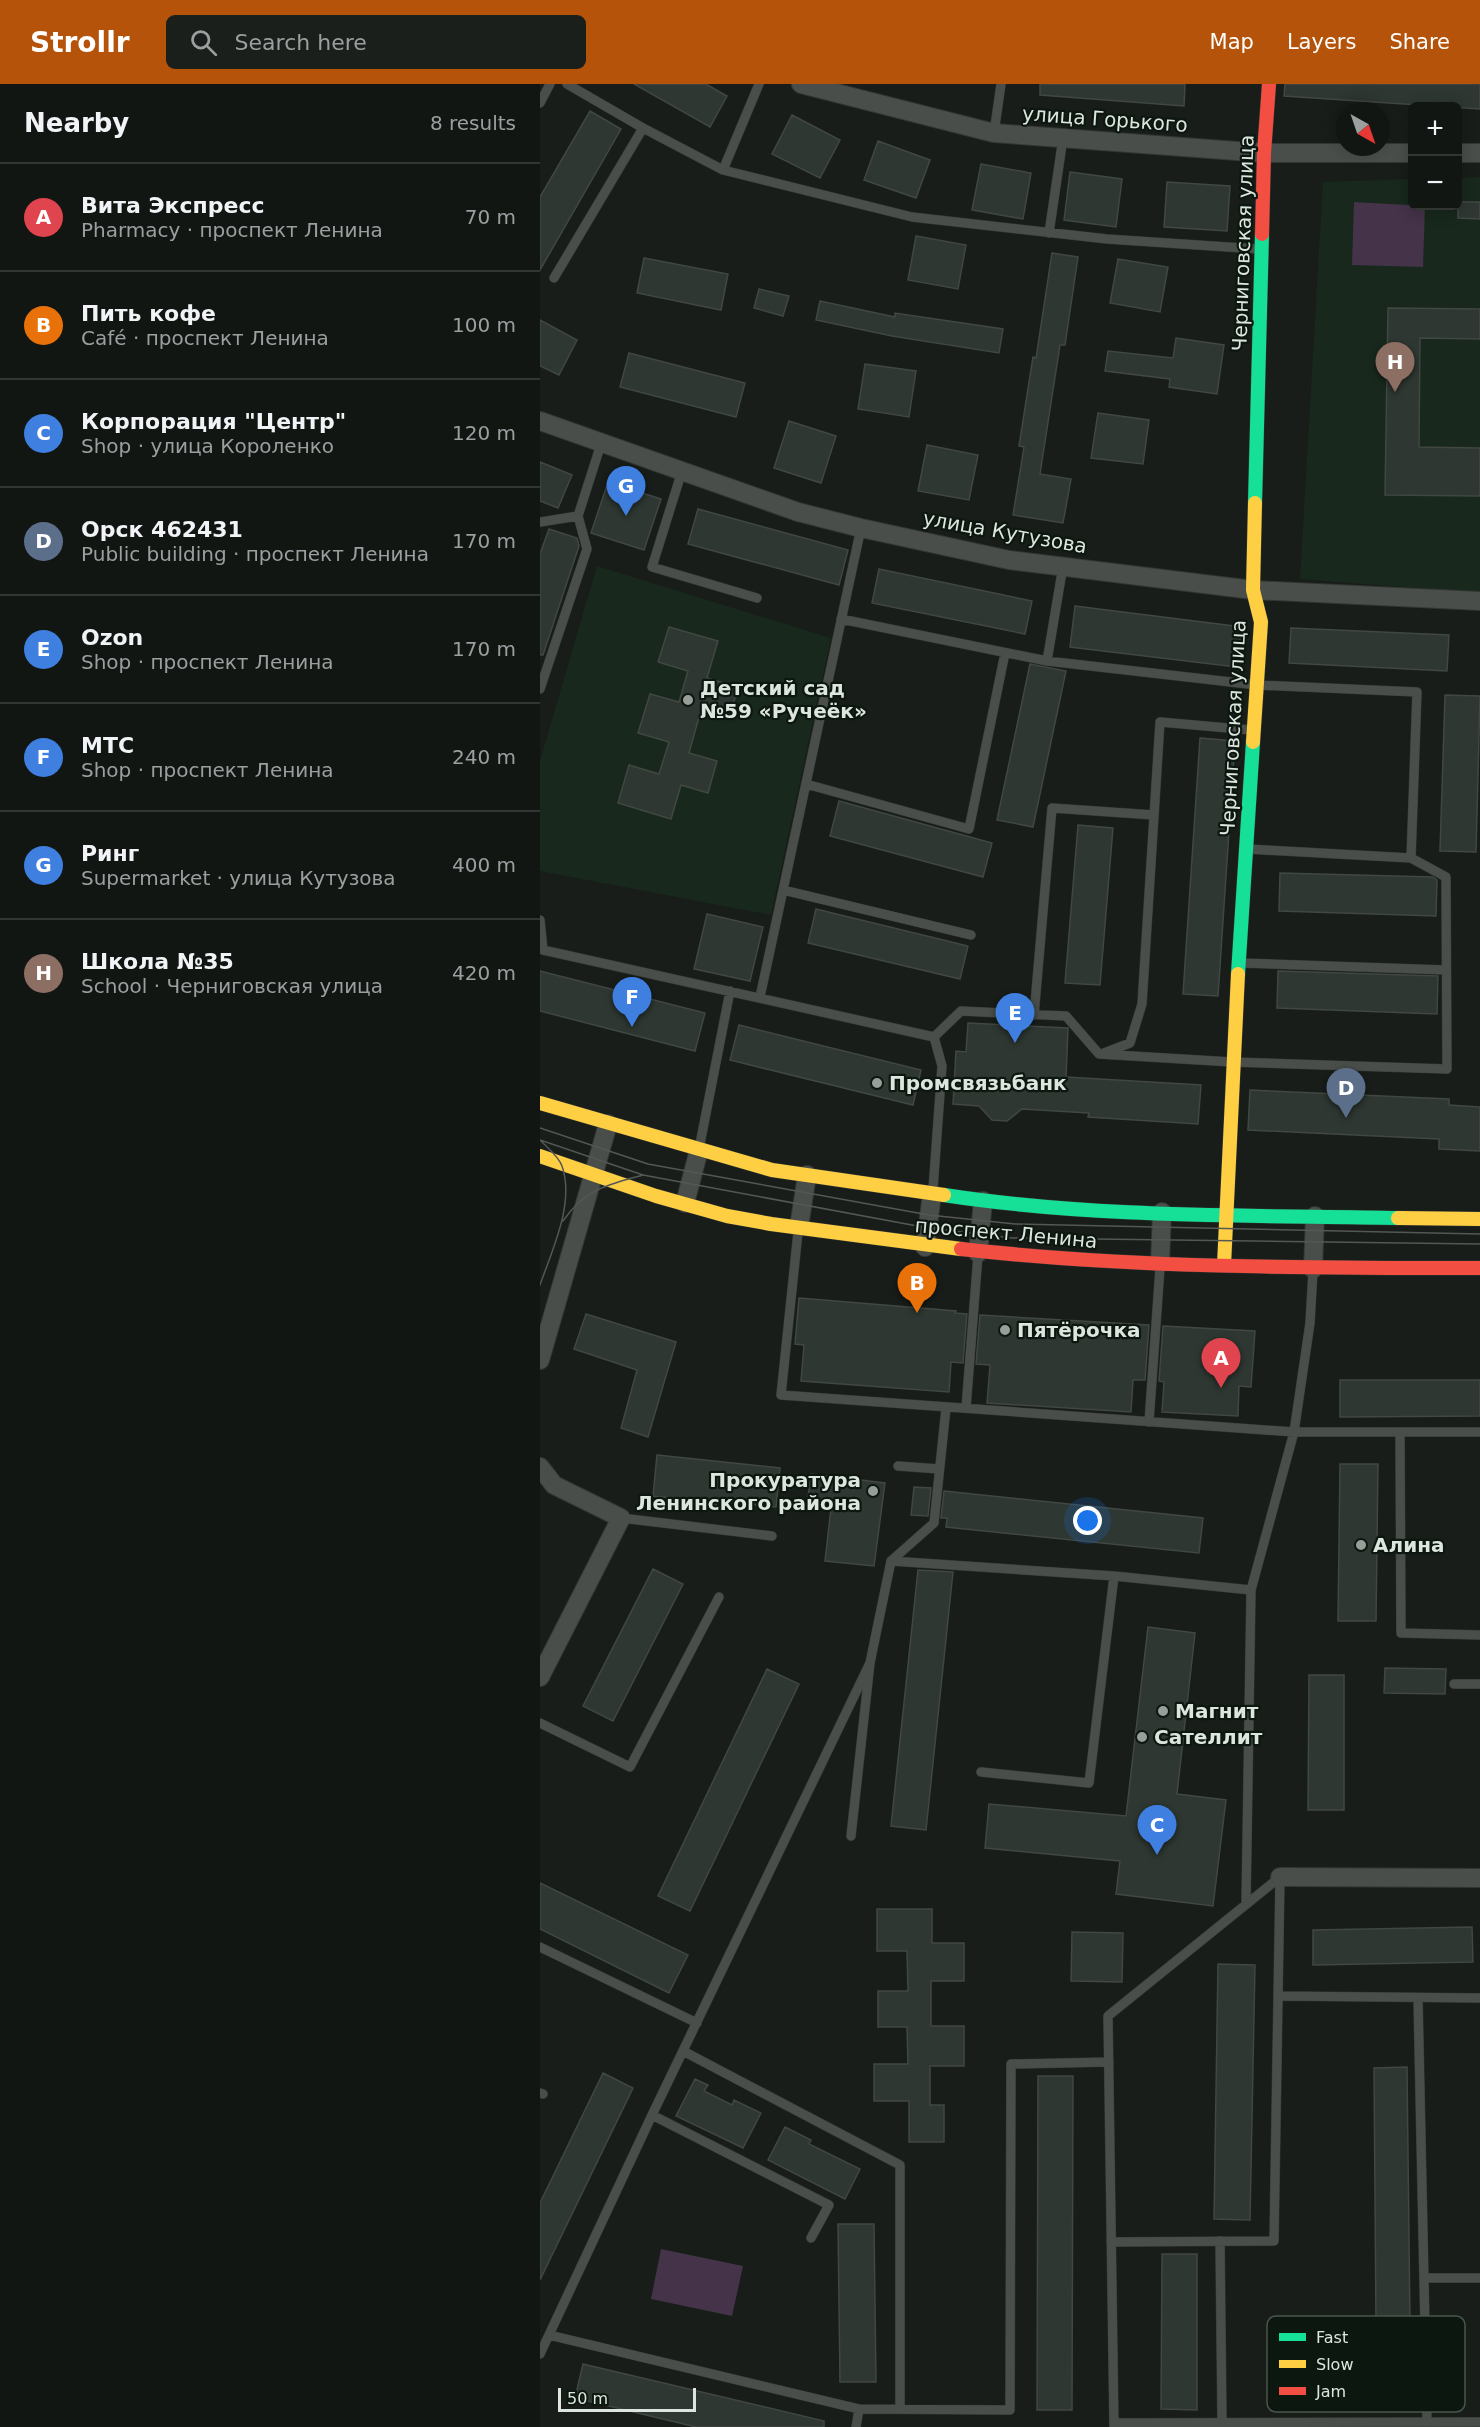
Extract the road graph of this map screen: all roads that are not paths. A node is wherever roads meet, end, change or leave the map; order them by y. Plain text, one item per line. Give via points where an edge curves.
1 (550, 84) edge
2 (567, 84) edge
3 (759, 84) edge
4 (801, 84) edge
5 (1001, 84) edge
6 (1269, 84) edge
7 (540, 103) edge
8 (643, 128) junction
9 (994, 133) junction
10 (1063, 138) junction
11 (1264, 153) junction
12 (1408, 153) edge
13 (1462, 153) edge
14 (1480, 153) edge
15 (723, 170) junction
16 (1049, 232) junction
17 (1262, 249) junction
18 (554, 278) dead end
19 (540, 421) edge
20 (601, 444) junction
21 (682, 471) junction
22 (578, 516) junction
23 (540, 522) edge
24 (861, 528) junction
25 (1063, 566) junction
26 (1253, 590) junction
27 (757, 597) dead end
28 (1480, 601) edge
29 (841, 619) junction
30 (1005, 653) junction
31 (1047, 661) junction
32 (1257, 685) junction
33 (540, 689) edge
34 (1254, 730) junction
35 (806, 784) junction
36 (1154, 815) junction
37 (1246, 849) junction
38 (1411, 858) junction
39 (783, 890) junction
40 (540, 920) edge
41 (972, 935) dead end
42 (1239, 963) junction
43 (1446, 969) junction
44 (730, 991) junction
45 (759, 998) junction
46 (1034, 1015) junction
47 (934, 1036) junction
48 (1099, 1054) junction
49 (1232, 1062) junction
50 (540, 1103) edge
51 (608, 1124) junction
52 (699, 1150) junction
53 (540, 1156) edge
54 (594, 1174) junction
55 (807, 1175) junction
56 (932, 1194) junction
57 (983, 1201) junction
58 (686, 1203) junction
59 (1162, 1212) junction
60 (1226, 1215) junction
61 (1315, 1216) junction
62 (1480, 1219) edge
63 (799, 1227) junction
64 (925, 1247) junction
65 (978, 1253) junction
66 (1160, 1263) junction
67 (1224, 1265) junction
68 (1480, 1268) edge
69 (1313, 1269) junction
70 (541, 1351) edge
71 (946, 1408) junction
72 (966, 1408) junction
73 (1149, 1422) junction
74 (1294, 1432) junction
75 (1400, 1432) junction
76 (1480, 1432) edge
77 (898, 1466) dead end
78 (540, 1467) edge
79 (939, 1470) junction
80 (621, 1518) junction
81 (772, 1536) dead end
82 (891, 1561) junction
83 (1114, 1576) junction
84 (1251, 1590) junction
85 (719, 1597) dead end
86 (1480, 1635) edge
87 (870, 1663) junction
88 (540, 1677) edge
89 (1454, 1684) dead end
90 (1480, 1684) edge
91 (540, 1723) edge
92 (981, 1773) dead end
93 (851, 1836) dead end
94 (1280, 1876) junction
95 (1480, 1878) edge
96 (1246, 1904) junction
97 (540, 1947) edge
98 (1279, 1996) junction
99 (1418, 1998) junction
100 (1480, 1998) edge
101 (697, 2023) junction
102 (683, 2051) junction
103 (1108, 2062) junction
104 (652, 2115) junction
105 (811, 2238) dead end
106 (1220, 2241) junction
107 (1112, 2242) junction
108 (1424, 2278) junction
109 (1480, 2278) edge
110 (1425, 2316) edge
111 (549, 2335) junction
112 (540, 2354) edge
113 (859, 2409) junction
114 (900, 2409) junction
115 (1427, 2412) edge
116 (1222, 2422) junction
117 (1427, 2422) junction
118 (1480, 2422) edge
119 (1114, 2425) edge
120 (1379, 2425) edge
121 (856, 2427) edge

1 - 7 lane
2 - 8 lane
3 - 15 lane
4 - 9 street, улица Горького
5 - 9 lane
6 - 11 main road, Черниговская улица
8 - 15 lane
8 - 18 lane
9 - 10 street, улица Горького
10 - 11 street, улица Горького
10 - 16 lane
11 - 12 street, улица Горького
11 - 17 main road, Черниговская улица
13 - 14 street
15 - 16 lane via 912,217
16 - 17 lane
17 - 26 main road, Черниговская улица
19 - 20 street, улица Кутузова
20 - 21 street, улица Кутузова
20 - 22 lane
21 - 24 street, улица Кутузова via 798,512
21 - 27 lane via 652,567
22 - 23 lane
22 - 33 lane via 587,549
24 - 25 street, улица Кутузова via 1009,560
24 - 29 lane
25 - 26 street, улица Кутузова
25 - 31 lane
26 - 28 street, улица Кутузова
26 - 32 main road, Черниговская улица via 1261,622
29 - 30 lane
29 - 35 lane
30 - 31 lane
30 - 35 lane via 969,829
31 - 32 lane
32 - 34 main road, Черниговская улица
32 - 38 lane via 1417,693
34 - 36 lane via 1160,722
34 - 37 main road, Черниговская улица
35 - 39 lane
36 - 46 lane via 1052,808
36 - 48 lane via 1142,1004 1131,1043
37 - 38 lane
37 - 42 main road, Черниговская улица
38 - 43 lane via 1446,877
39 - 41 lane
39 - 45 lane
40 - 44 lane via 543,950
42 - 43 lane
42 - 49 main road, Черниговская улица
43 - 49 lane via 1447,1069
44 - 45 lane
44 - 52 lane
45 - 47 lane
46 - 47 lane via 961,1011
46 - 48 lane via 1066,1016
47 - 56 lane via 942,1066
48 - 49 lane
49 - 60 main road, Черниговская улица
50 - 51 main road, проспект Ленина
51 - 52 main road, проспект Ленина
51 - 54 street
52 - 55 main road, проспект Ленина via 772,1170
52 - 58 street
53 - 54 main road, проспект Ленина
54 - 58 main road, проспект Ленина
54 - 70 street
55 - 56 main road, проспект Ленина
55 - 63 street
56 - 57 main road, проспект Ленина
56 - 64 street
57 - 59 main road, проспект Ленина via 1015,1206
57 - 65 street
58 - 63 main road, проспект Ленина via 728,1216
59 - 60 main road, проспект Ленина
59 - 66 street
60 - 61 main road, проспект Ленина
60 - 67 main road, Черниговская улица
61 - 62 main road, проспект Ленина
61 - 69 street
63 - 64 main road, проспект Ленина
63 - 71 lane via 781,1395
64 - 65 main road, проспект Ленина
65 - 66 main road, проспект Ленина
65 - 72 lane
66 - 67 main road, проспект Ленина
66 - 73 lane
67 - 69 main road, проспект Ленина
68 - 69 main road, проспект Ленина
69 - 74 lane via 1310,1323
71 - 72 lane
71 - 79 lane
72 - 73 lane
73 - 74 lane
74 - 75 lane
74 - 84 lane
75 - 76 lane
75 - 86 lane via 1401,1633
77 - 79 lane
78 - 80 street via 554,1485
79 - 82 lane via 934,1523
80 - 81 lane
80 - 88 street
82 - 83 lane
82 - 87 lane
83 - 84 lane
83 - 92 lane via 1089,1783
84 - 96 lane
85 - 91 lane via 630,1767
87 - 93 lane
87 - 101 lane
89 - 90 lane
94 - 95 street
94 - 96 lane
94 - 98 lane
96 - 103 lane via 1108,2016
97 - 101 lane
98 - 99 lane
98 - 106 lane via 1274,2241
99 - 100 lane
99 - 108 lane
101 - 102 lane
102 - 104 lane
102 - 114 lane via 900,2165
103 - 107 lane
103 - 114 lane via 1011,2064 1010,2410
104 - 105 lane via 829,2205
104 - 111 lane
106 - 107 lane
106 - 116 lane
107 - 119 lane
108 - 109 lane
108 - 110 lane
111 - 112 lane
111 - 113 lane
113 - 114 lane
113 - 121 lane
115 - 117 lane
116 - 119 lane
116 - 120 lane
117 - 118 lane
117 - 120 lane

